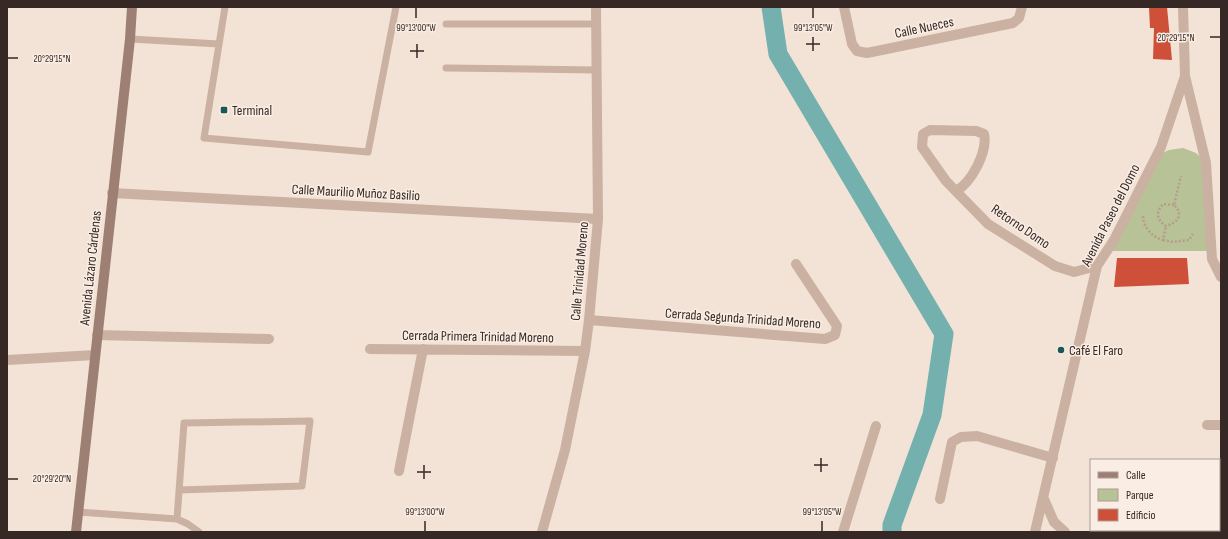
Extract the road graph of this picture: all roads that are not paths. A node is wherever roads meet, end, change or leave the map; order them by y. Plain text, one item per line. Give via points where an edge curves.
1 (132, 7) edge
2 (225, 7) edge
3 (396, 7) edge
4 (596, 7) edge
5 (844, 7) edge
6 (1022, 7) edge
7 (1183, 7) edge
8 (446, 24) dead end
9 (596, 24) junction
10 (130, 39) junction
11 (219, 44) junction
12 (446, 68) dead end
13 (596, 70) junction
14 (1185, 76) junction
15 (956, 191) junction
16 (112, 193) junction
17 (598, 219) junction
18 (796, 264) dead end
19 (1097, 266) junction
20 (1221, 277) edge
21 (589, 320) junction
22 (97, 335) junction
23 (269, 339) dead end
24 (370, 349) dead end
25 (423, 349) junction
26 (585, 351) junction
27 (95, 355) junction
28 (7, 360) edge
29 (1207, 425) dead end
30 (1221, 425) edge
31 (876, 426) dead end
32 (1053, 458) junction
33 (399, 471) dead end
34 (179, 490) junction
35 (940, 499) dead end
36 (1044, 499) junction
37 (78, 512) junction
38 (177, 519) junction
39 (76, 532) edge
40 (199, 532) edge
41 (542, 532) edge
42 (843, 532) edge
43 (1035, 532) edge
44 (1065, 532) edge

1 - 10 main road, Avenida Lázaro Cárdenas
2 - 11 lane
3 - 11 lane via 368,152 204,138
4 - 9 street, Calle Trinidad Moreno
5 - 6 street, Calle Nueces via 852,44 857,51 867,53 1013,23 1019,18
7 - 14 street, Avenida Paseo del Domo
8 - 9 lane
9 - 13 street, Calle Trinidad Moreno
10 - 11 lane
10 - 16 main road, Avenida Lázaro Cárdenas
12 - 13 lane
13 - 17 street, Calle Trinidad Moreno
14 - 19 street, Avenida Paseo del Domo via 1161,147 1114,240
14 - 20 street via 1206,163 1212,259
15 - 15 street, Retorno Domo via 971,179 986,142 984,134 976,131 930,130 923,134 922,147
15 - 19 street, Retorno Domo via 988,224 1055,266 1074,272
16 - 17 street, Calle Maurilio Muñoz Basilio
16 - 22 main road, Avenida Lázaro Cárdenas
17 - 21 street, Calle Trinidad Moreno
18 - 21 street, Cerrada Segunda Trinidad Moreno via 837,326 834,335 825,339
19 - 32 street, Avenida Paseo del Domo
21 - 26 street, Calle Trinidad Moreno
22 - 23 street
22 - 27 main road, Avenida Lázaro Cárdenas
24 - 25 street, Cerrada Primera Trinidad Moreno
25 - 26 street, Cerrada Primera Trinidad Moreno
25 - 33 street
26 - 41 street, Calle Trinidad Moreno via 565,450
27 - 28 street
27 - 37 main road, Avenida Lázaro Cárdenas
29 - 30 street
31 - 42 street
32 - 35 street via 977,436 961,437 952,442
32 - 36 street, Avenida Paseo del Domo
34 - 34 lane via 184,423 310,420 302,486
34 - 38 lane
36 - 43 street, Avenida Paseo del Domo
36 - 44 street via 1054,522
37 - 38 lane
37 - 39 main road, Avenida Lázaro Cárdenas
38 - 40 lane

